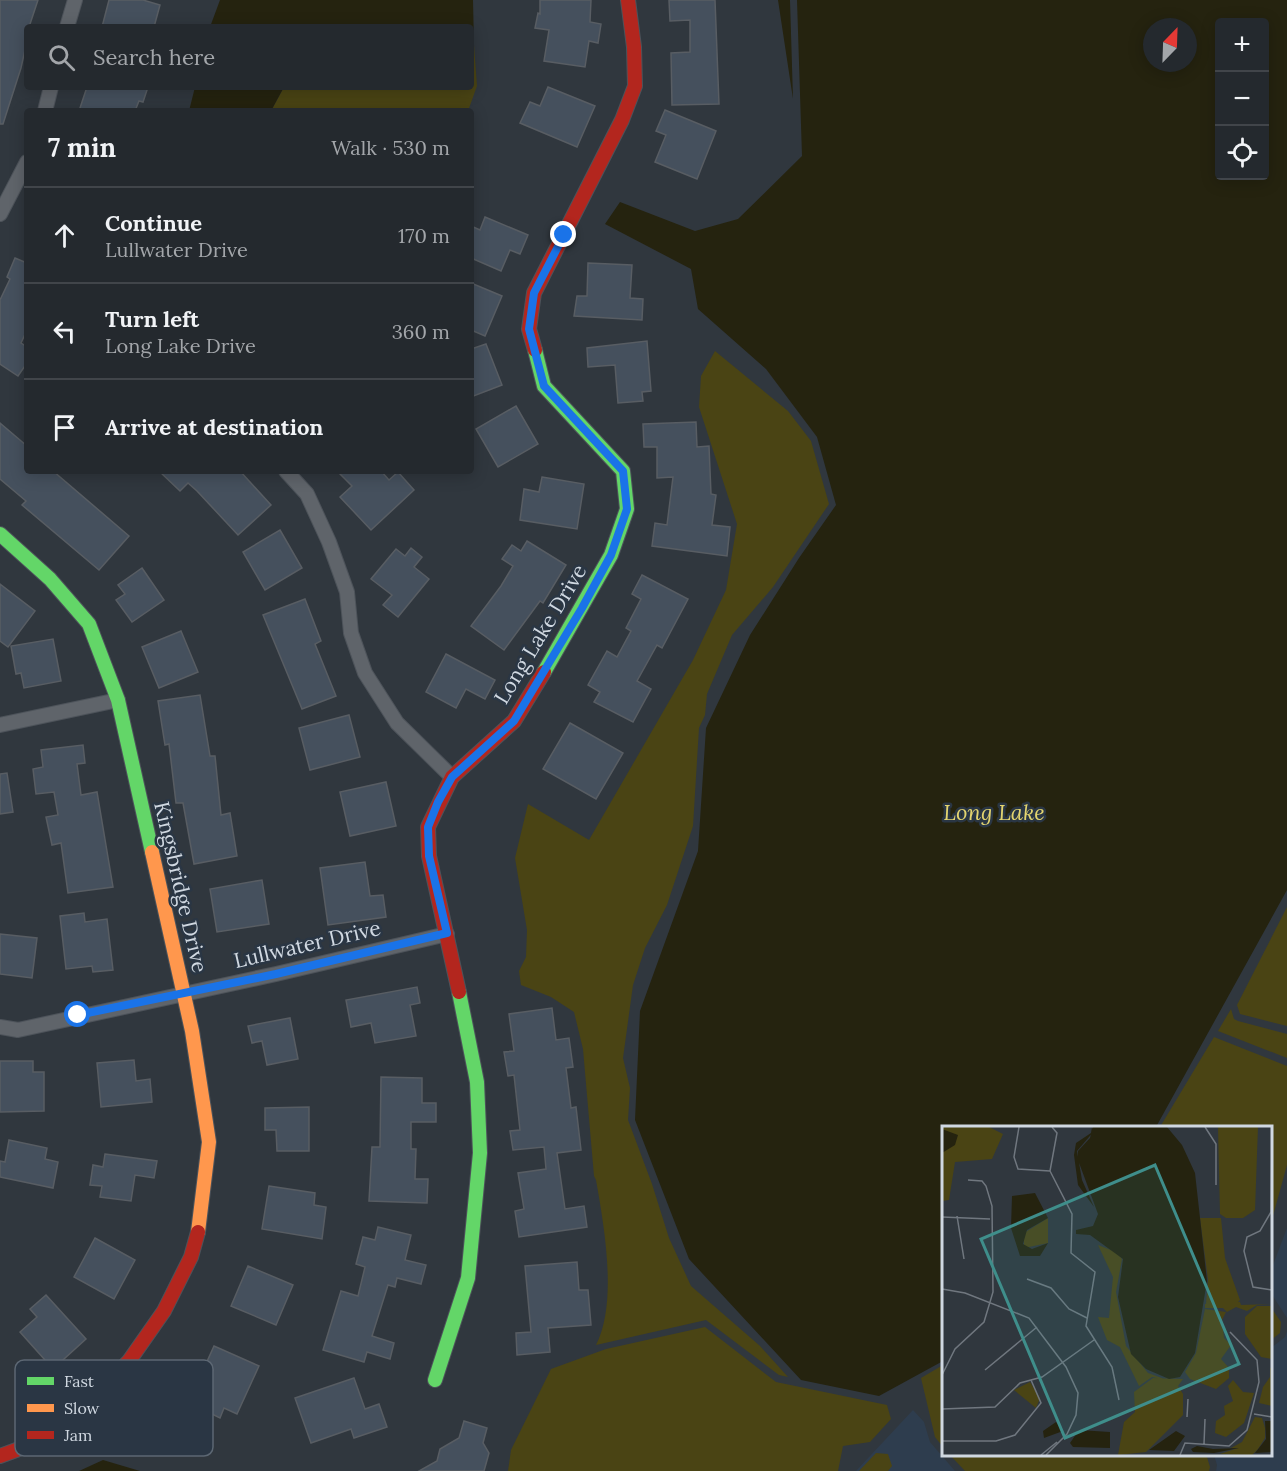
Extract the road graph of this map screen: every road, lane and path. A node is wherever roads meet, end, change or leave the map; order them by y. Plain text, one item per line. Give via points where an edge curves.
1 (75, 0) edge
2 (628, 0) edge
3 (68, 24) edge
4 (50, 90) edge
5 (46, 108) edge
6 (24, 168) edge
7 (0, 214) edge
8 (289, 474) edge
9 (0, 534) edge
10 (118, 700) junction
11 (0, 725) edge
12 (452, 777) junction
13 (447, 933) junction
14 (183, 993) junction
15 (0, 1027) edge
16 (130, 1360) edge
17 (435, 1380) dead end
18 (15, 1451) edge
19 (0, 1456) edge

1 - 3 street
2 - 12 street, Long Lake Drive via 635,86 622,120 534,293 529,329 544,386 623,471 627,509 611,555 514,721
4 - 5 street
6 - 7 street
8 - 12 street via 307,494 329,542 347,592 351,633 365,673 397,723
9 - 10 street, Kingsbridge Drive via 50,579 88,624
10 - 11 street
10 - 14 street, Kingsbridge Drive
12 - 13 street, Long Lake Drive via 428,827 429,856
13 - 14 street, Lullwater Drive
13 - 17 street, Long Lake Drive via 477,1082 480,1153 468,1278
14 - 15 street, Lullwater Drive via 18,1030
14 - 16 street, Kingsbridge Drive via 209,1142 200,1225 191,1257 164,1311
18 - 19 street, Kingsbridge Drive

